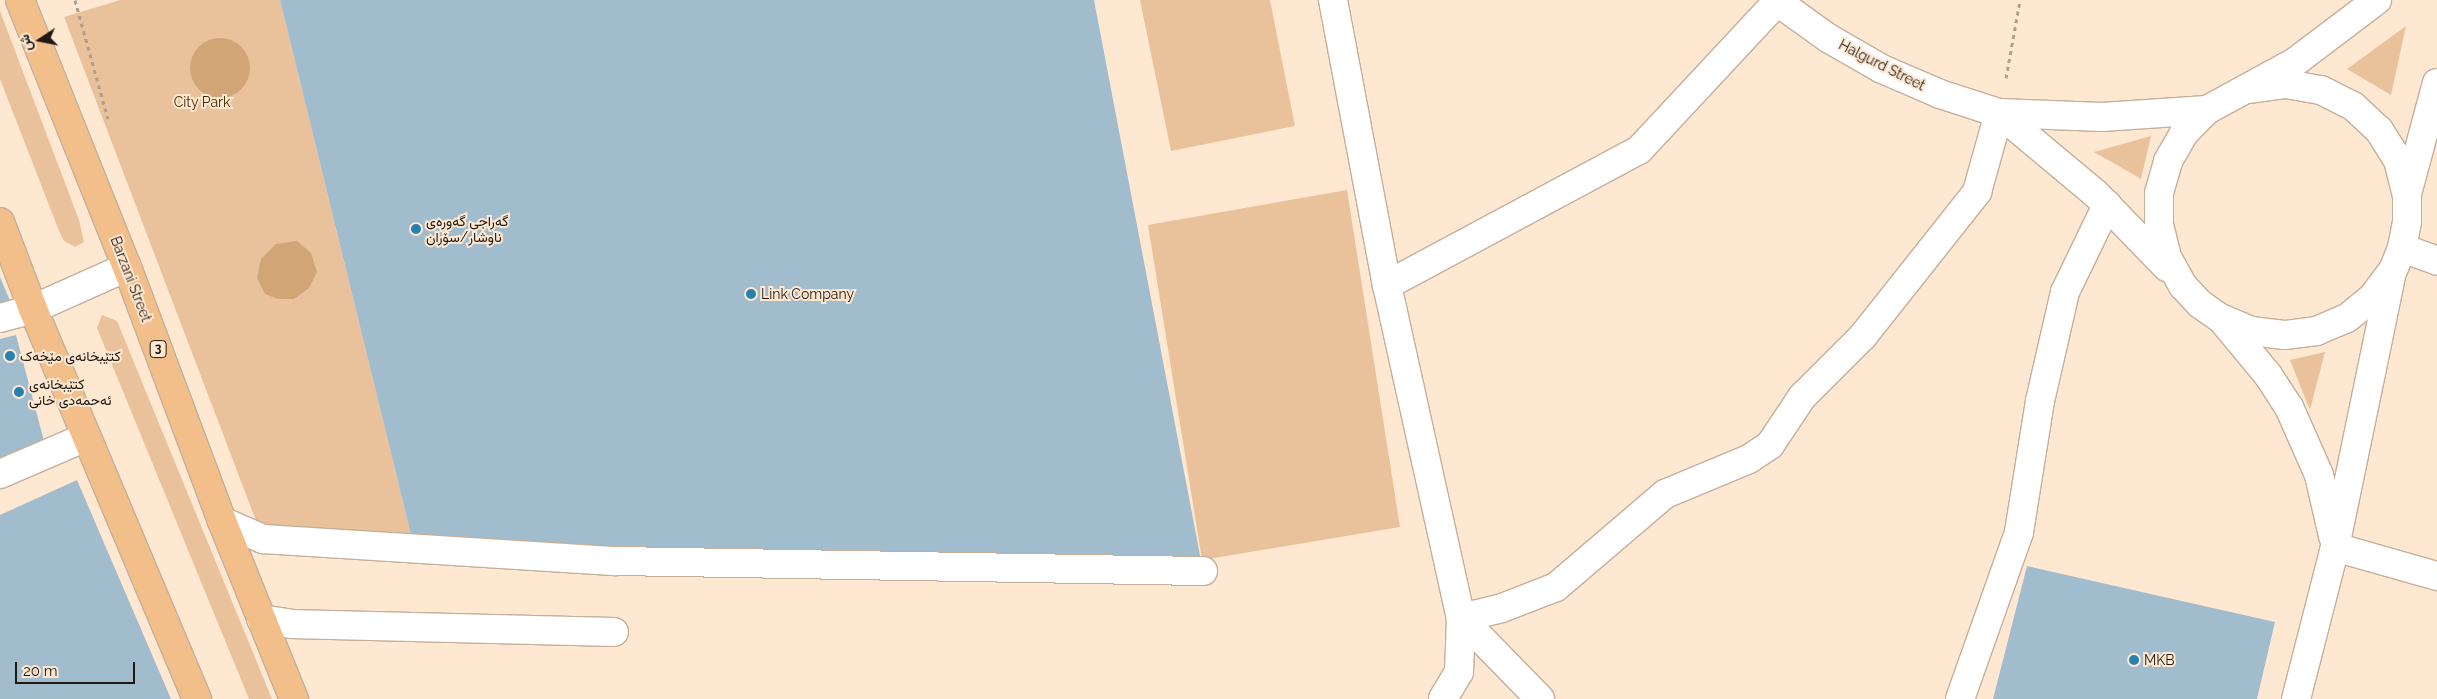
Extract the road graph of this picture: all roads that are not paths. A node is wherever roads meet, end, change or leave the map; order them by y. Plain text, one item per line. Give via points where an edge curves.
1 (20, 0) edge
2 (1333, 0) edge
3 (2377, 0) edge
4 (1776, 1) edge
5 (2437, 83) edge
6 (2250, 89) junction
7 (2207, 110) junction
8 (1999, 113) junction
9 (2407, 195) junction
10 (2108, 206) junction
11 (0, 222) edge
12 (2397, 259) junction
13 (2437, 261) edge
14 (127, 266) junction
15 (1387, 285) junction
16 (2183, 286) junction
17 (32, 309) junction
18 (0, 318) edge
19 (2220, 318) junction
20 (86, 437) junction
21 (0, 474) edge
22 (222, 521) junction
23 (2335, 547) junction
24 (1204, 572) dead end
25 (2437, 576) edge
26 (1461, 618) junction
27 (261, 619) junction
28 (614, 632) dead end
29 (197, 699) edge
30 (294, 699) edge
31 (1443, 699) edge
32 (1540, 699) edge
33 (1960, 699) edge
34 (2296, 699) edge

1 - 14 highway, Barzani Street / 3
2 - 15 street
3 - 6 street via 2295,62
4 - 8 street, Halgurd Street via 1828,38 1882,69 1940,94
4 - 15 street via 1639,150
5 - 9 street
6 - 7 street
6 - 9 street via 2286,84 2321,90 2353,106 2379,130 2398,160
7 - 8 street via 2102,117
7 - 16 street via 2184,133 2168,161 2159,193 2159,226 2167,257
8 - 10 street
8 - 26 street via 1977,192 1863,336 1802,397 1770,444 1749,459 1665,494 1556,587 1502,608
9 - 12 street via 2407,222
10 - 16 street
10 - 33 street via 2065,292 2040,401 2019,532
11 - 17 highway
12 - 13 street
12 - 19 street via 2373,297 2347,318 2316,331 2284,335 2251,331
12 - 23 street
14 - 17 street
14 - 22 highway, Barzani Street / 3
15 - 26 street
16 - 19 street
17 - 18 street
17 - 20 highway
19 - 23 street via 2246,346 2289,407 2319,475
20 - 21 street
20 - 29 highway
22 - 24 street via 263,539 616,561
22 - 27 highway, Barzani Street / 3
23 - 25 street
23 - 34 street
26 - 31 street via 1459,672
26 - 32 street
27 - 28 street via 292,624
27 - 30 highway, Barzani Street / 3

